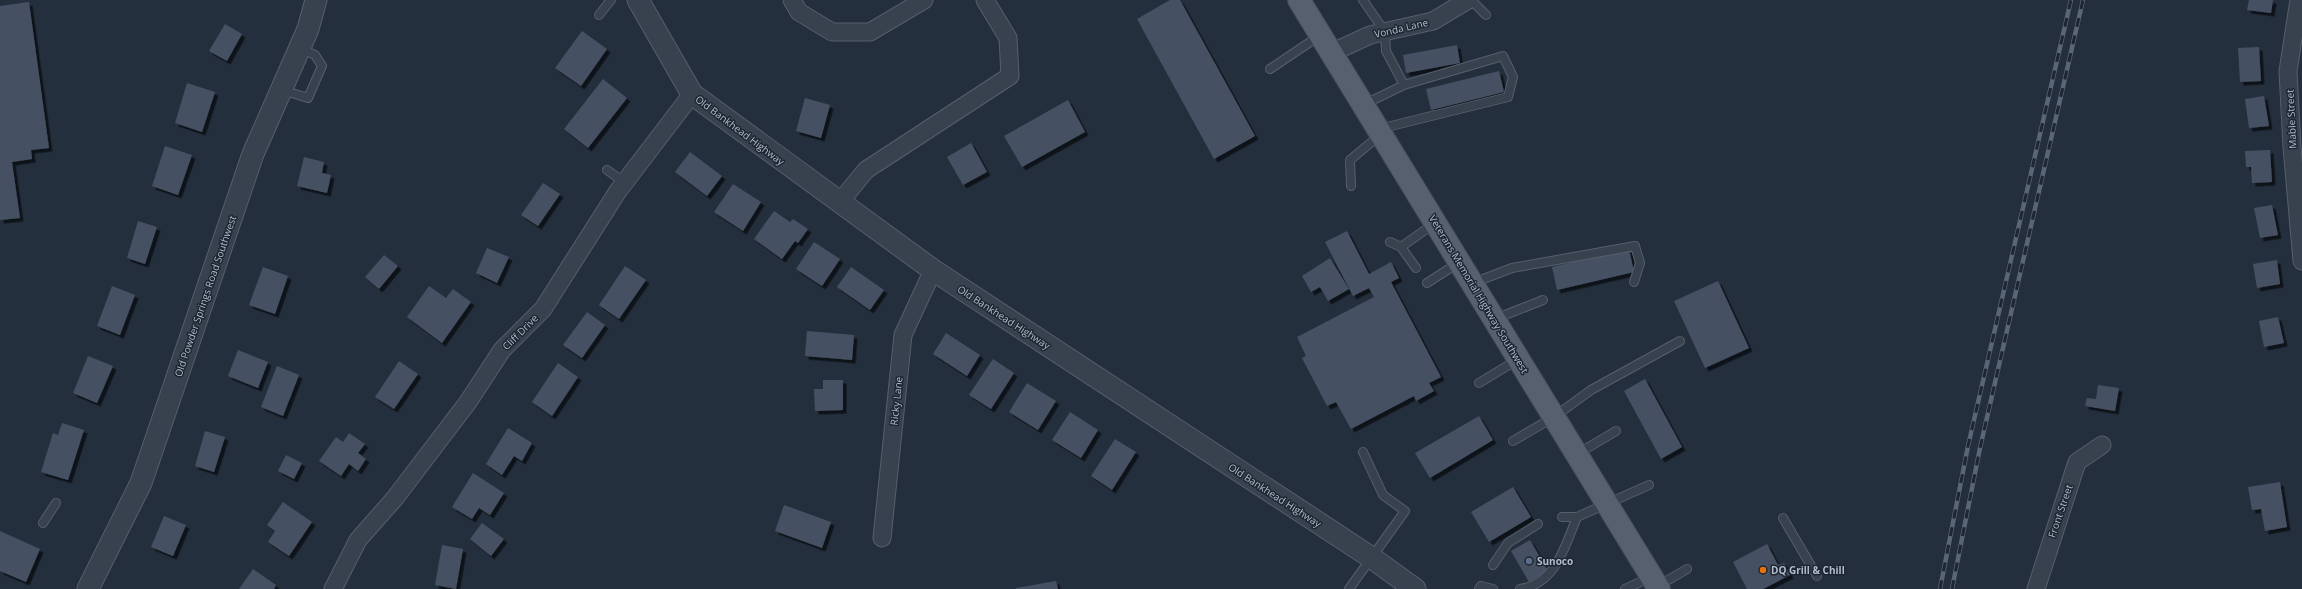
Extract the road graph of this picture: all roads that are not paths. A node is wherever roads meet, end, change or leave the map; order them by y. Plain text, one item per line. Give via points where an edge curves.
1 (316, 0) edge
2 (611, 0) edge
3 (638, 0) edge
4 (792, 0) edge
5 (924, 0) edge
6 (985, 0) edge
7 (1299, 0) edge
8 (1363, 0) edge
9 (1468, 0) edge
10 (1471, 0) edge
11 (2299, 0) edge
12 (599, 15) dead end
13 (1486, 15) dead end
14 (1385, 32) junction
15 (1326, 44) junction
16 (299, 48) junction
17 (1270, 69) dead end
18 (1404, 85) junction
19 (281, 89) junction
20 (692, 94) junction
21 (1363, 105) junction
22 (1380, 132) junction
23 (607, 170) dead end
24 (624, 182) junction
25 (1351, 186) dead end
26 (839, 203) junction
27 (1436, 223) junction
28 (1390, 242) dead end
29 (1401, 247) junction
30 (2302, 261) edge
31 (1460, 262) junction
32 (1416, 268) dead end
33 (933, 270) junction
34 (1634, 282) dead end
35 (1472, 283) junction
36 (1427, 284) dead end
37 (1543, 300) dead end
38 (1495, 319) junction
39 (1680, 342) dead end
40 (1519, 359) junction
41 (1478, 383) dead end
42 (1554, 417) junction
43 (1616, 431) dead end
44 (1513, 441) dead end
45 (2102, 445) dead end
46 (1363, 452) dead end
47 (1577, 454) junction
48 (1649, 485) dead end
49 (56, 503) dead end
50 (1608, 505) junction
51 (1562, 517) dead end
52 (1577, 517) junction
53 (1782, 518) dead end
54 (42, 523) dead end
55 (1538, 524) dead end
56 (882, 538) dead end
57 (1372, 558) junction
58 (1493, 565) dead end
59 (1687, 570) dead end
60 (1817, 576) dead end
61 (1656, 584) edge
62 (88, 589) edge
63 (333, 589) edge
64 (1349, 589) edge
65 (1415, 589) edge
66 (1479, 589) edge
67 (1493, 589) edge
68 (1520, 589) edge
69 (1625, 589) edge
70 (2036, 589) edge

1 - 16 street, Old Powder Springs Road Southwest
2 - 12 lane
3 - 20 street, Old Bankhead Highway
4 - 5 street via 799,12 832,32 870,32
6 - 26 street via 1008,38 1010,76 866,170
7 - 15 main road, Veterans Memorial Highway Southwest
8 - 14 lane
9 - 14 street, Vonda Lane via 1433,21
10 - 13 lane
11 - 30 street, Mable Street via 2288,71
14 - 15 street, Vonda Lane
14 - 18 lane via 1386,51
15 - 17 lane
15 - 21 main road, Veterans Memorial Highway Southwest
16 - 19 street, Old Powder Springs Road Southwest
16 - 19 lane via 315,55 322,66 308,98
18 - 21 lane
18 - 22 lane via 1503,56 1513,77 1508,97
19 - 62 street, Old Powder Springs Road Southwest via 253,154 141,483
20 - 24 street, Cliff Drive
20 - 26 street, Old Bankhead Highway
21 - 22 main road, Veterans Memorial Highway Southwest
22 - 25 lane via 1350,160
22 - 27 main road, Veterans Memorial Highway Southwest
23 - 24 lane
24 - 63 street, Cliff Drive via 543,309 502,350 468,402 358,540
26 - 33 street, Old Bankhead Highway
27 - 29 lane
27 - 31 main road, Veterans Memorial Highway Southwest
28 - 29 lane
29 - 32 lane
31 - 35 main road, Veterans Memorial Highway Southwest
31 - 36 lane
33 - 56 street, Ricky Lane via 903,335
33 - 57 street, Old Bankhead Highway
34 - 35 lane via 1640,262 1635,246 1512,268
35 - 38 main road, Veterans Memorial Highway Southwest
37 - 38 lane
38 - 40 main road, Veterans Memorial Highway Southwest
39 - 42 lane via 1591,390
40 - 41 lane
40 - 42 main road, Veterans Memorial Highway Southwest
42 - 44 lane
42 - 47 main road, Veterans Memorial Highway Southwest
43 - 47 lane
45 - 70 street, Front Street via 2077,462
46 - 57 lane via 1383,495 1405,511
47 - 50 main road, Veterans Memorial Highway Southwest
48 - 50 lane
49 - 54 lane
50 - 52 lane
50 - 61 main road, Veterans Memorial Highway Southwest
51 - 52 lane
52 - 68 lane via 1560,560 1552,572 1530,588
53 - 60 lane
55 - 58 lane via 1508,543
57 - 64 lane
57 - 65 street, Old Bankhead Highway
59 - 61 lane
61 - 69 lane
66 - 67 lane via 1481,586

